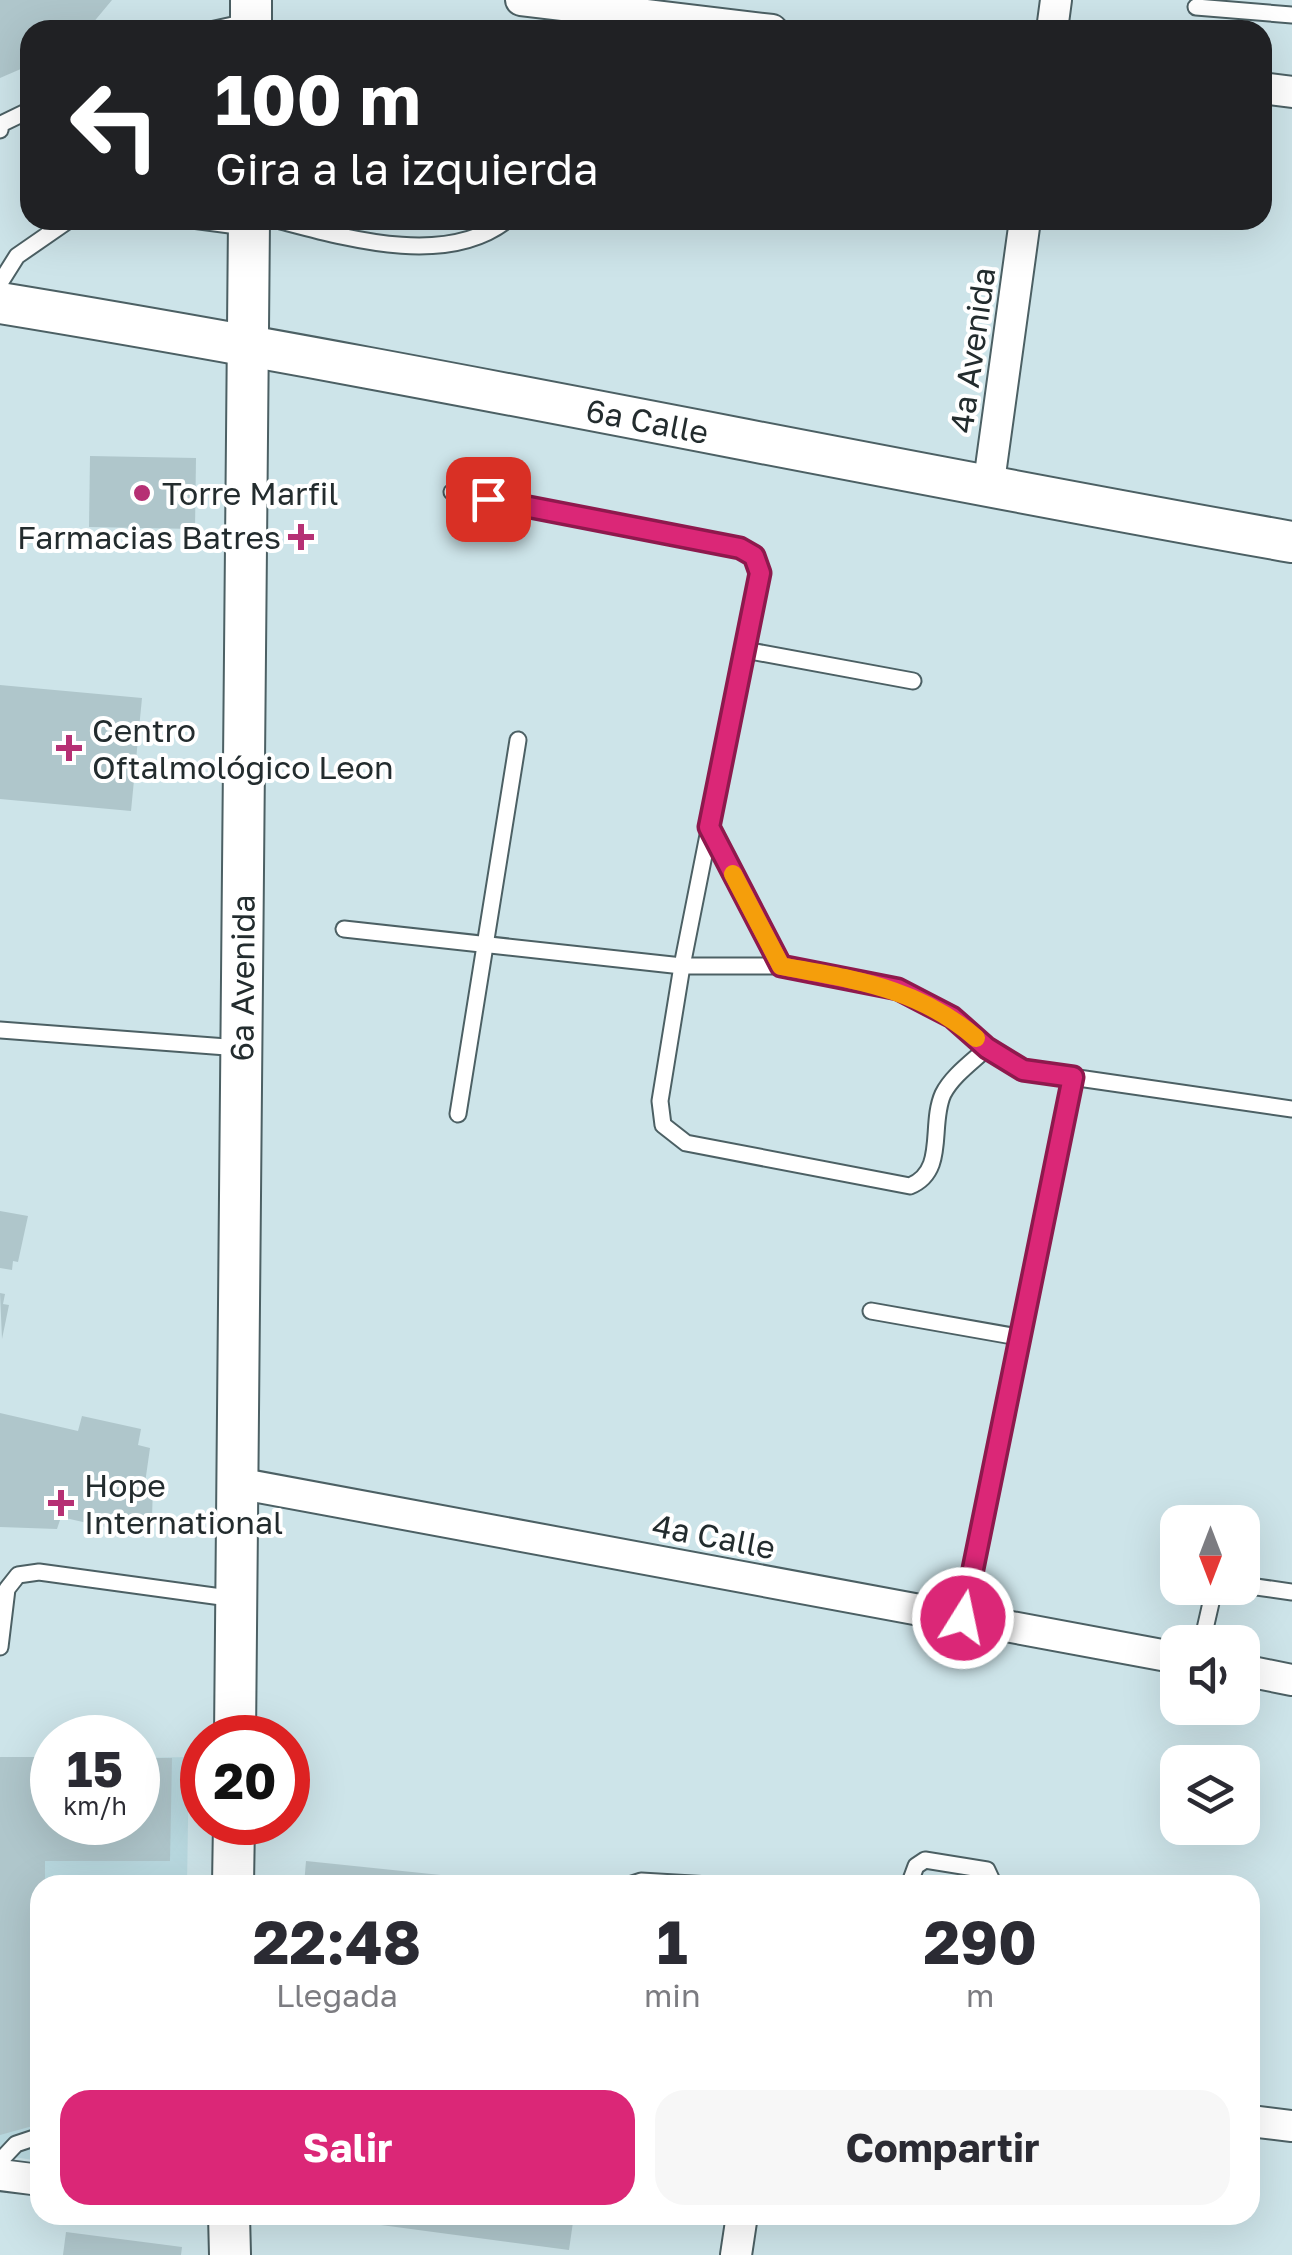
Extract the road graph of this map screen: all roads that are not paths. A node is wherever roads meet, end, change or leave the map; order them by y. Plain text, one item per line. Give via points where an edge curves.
1 (539, 1) edge
2 (1196, 7) dead end
3 (1292, 14) edge
4 (690, 20) edge
5 (20, 115) edge
6 (0, 130) edge
7 (53, 230) edge
8 (257, 230) edge
9 (308, 230) edge
10 (495, 230) edge
11 (1024, 230) edge
12 (1, 248) edge
13 (17, 256) junction
14 (0, 282) edge
15 (0, 303) edge
16 (248, 344) junction
17 (988, 489) junction
18 (452, 492) dead end
19 (1292, 542) edge
20 (745, 650) junction
21 (913, 681) dead end
22 (518, 740) dead end
23 (709, 827) junction
24 (344, 929) dead end
25 (486, 944) junction
26 (682, 966) junction
27 (781, 966) junction
28 (0, 1030) edge
29 (240, 1048) junction
30 (987, 1048) junction
31 (1073, 1077) junction
32 (1292, 1109) edge
33 (458, 1114) dead end
34 (871, 1311) dead end
35 (1018, 1337) junction
36 (237, 1484) junction
37 (1260, 1587) edge
38 (1292, 1592) edge
39 (236, 1599) junction
40 (963, 1618) junction
41 (0, 1647) edge
42 (1160, 1655) edge
43 (1260, 1674) edge
44 (1292, 1680) edge
45 (235, 1715) edge
46 (234, 1845) edge
47 (233, 1875) edge
48 (912, 1875) edge
49 (989, 1875) edge
50 (1260, 2121) edge
51 (1292, 2126) edge
52 (30, 2139) edge
53 (0, 2160) edge
54 (0, 2175) edge
55 (30, 2179) edge
56 (230, 2225) edge
57 (740, 2225) edge
58 (230, 2255) edge
59 (736, 2255) edge

1 - 4 street
2 - 3 lane
5 - 6 lane
7 - 13 lane
8 - 16 main road, 6a Avenida
9 - 10 lane via 450,245
11 - 17 street, 4a Avenida
12 - 13 lane
13 - 14 lane
15 - 16 main road, 6a Calle
16 - 17 main road, 6a Calle
16 - 29 main road, 6a Avenida
17 - 19 main road, 6a Calle
18 - 20 lane via 740,548 754,556 760,573
20 - 21 lane
20 - 23 lane
22 - 25 lane
23 - 26 lane
23 - 27 lane
24 - 25 lane
25 - 26 lane
25 - 33 lane
26 - 27 lane
26 - 30 lane via 660,1101 663,1126 686,1143 910,1186 933,1168 948,1084
27 - 30 lane via 898,989 952,1017
28 - 29 lane
29 - 36 main road, 6a Avenida
30 - 31 lane via 1023,1070
31 - 32 lane
31 - 35 lane
34 - 35 lane
35 - 40 lane
36 - 39 main road, 6a Avenida
36 - 40 street, 4a Calle
37 - 38 lane
39 - 41 lane via 39,1572 18,1575 7,1589
39 - 45 main road, 6a Avenida
40 - 42 street, 4a Calle
43 - 44 street
46 - 47 main road
48 - 49 lane via 925,1860
50 - 51 street
52 - 53 lane
54 - 55 street
56 - 58 main road
57 - 59 street

